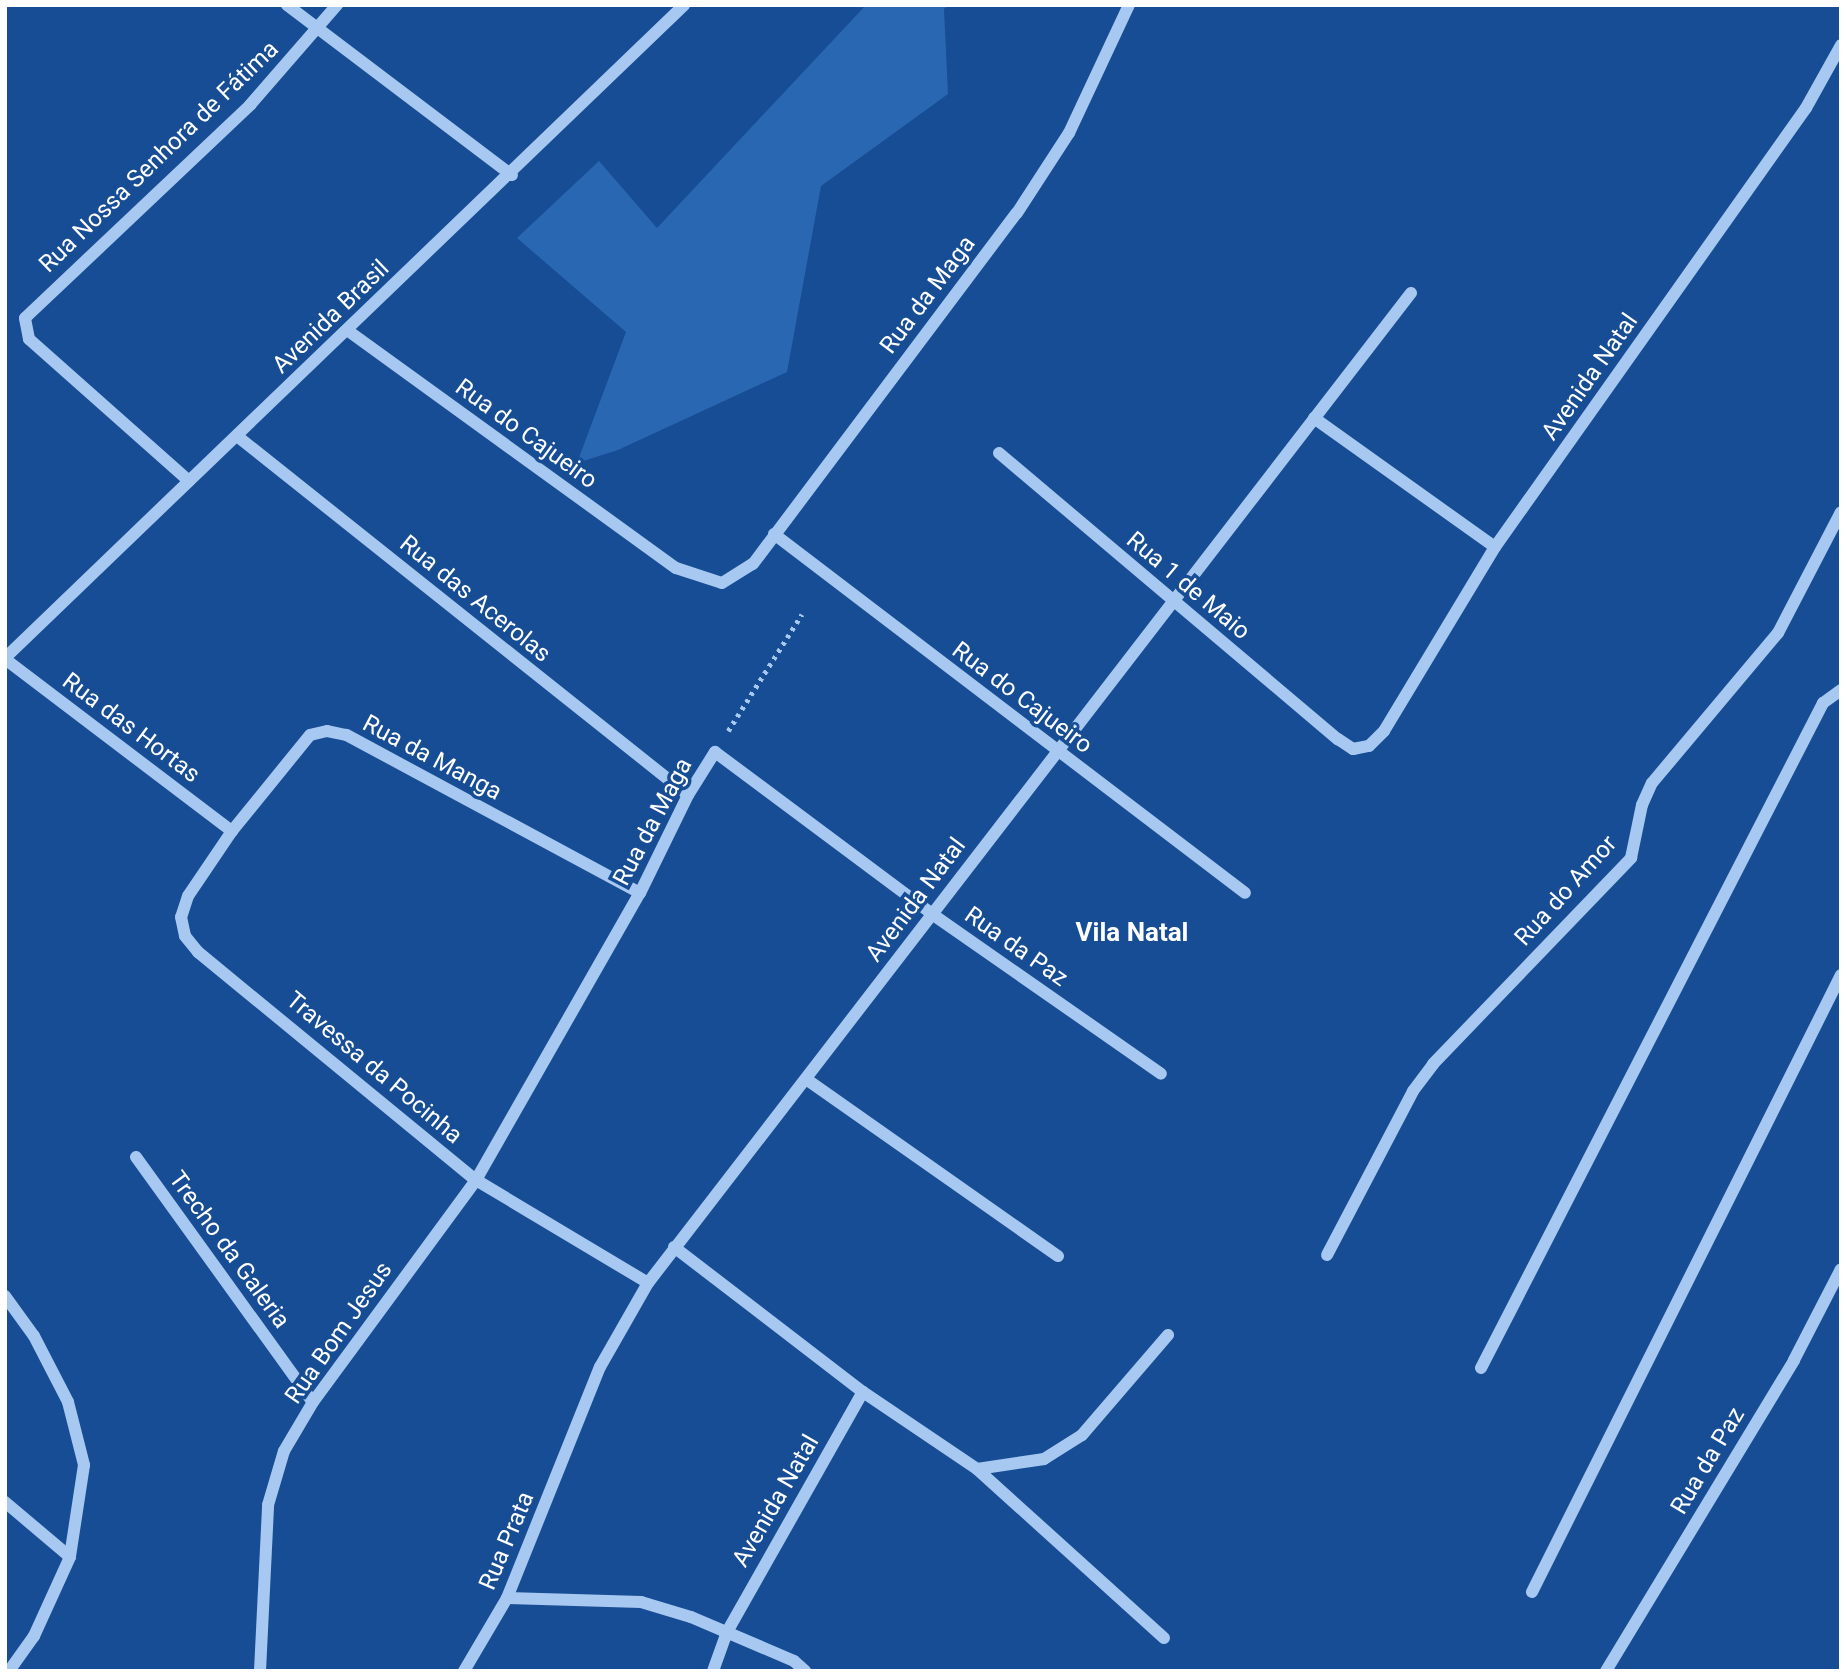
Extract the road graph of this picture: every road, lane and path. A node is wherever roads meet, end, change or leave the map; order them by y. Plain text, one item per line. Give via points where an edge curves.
1 (287, 5) edge
2 (337, 5) edge
3 (684, 5) edge
4 (1129, 5) edge
5 (319, 27) junction
6 (1841, 45) edge
7 (512, 175) junction
8 (1412, 293) dead end
9 (347, 330) junction
10 (1314, 418) junction
11 (237, 436) junction
12 (999, 453) dead end
13 (189, 481) junction
14 (1841, 512) edge
15 (774, 534) junction
16 (1495, 547) junction
17 (722, 583) joint
18 (1172, 601) junction
19 (802, 614) dead end
20 (5, 659) edge
21 (1841, 690) edge
22 (1353, 749) joint
23 (715, 752) junction
24 (1056, 752) junction
25 (688, 795) junction
26 (232, 831) junction
27 (640, 893) junction
28 (1245, 893) dead end
29 (932, 914) junction
30 (1841, 975) edge
31 (547, 1052) joint
32 (1161, 1074) dead end
33 (806, 1079) junction
34 (136, 1157) dead end
35 (475, 1180) junction
36 (674, 1247) junction
37 (1326, 1255) dead end
38 (1058, 1256) dead end
39 (1841, 1269) edge
40 (648, 1283) junction
41 (5, 1297) edge
42 (1168, 1335) dead end
43 (1480, 1368) dead end
44 (863, 1392) junction
45 (313, 1402) junction
46 (578, 1423) joint
47 (977, 1469) junction
48 (5, 1502) edge
49 (70, 1557) junction
50 (1532, 1592) dead end
51 (507, 1598) junction
52 (727, 1632) junction
53 (1164, 1638) dead end
54 (9, 1671) edge
55 (260, 1671) edge
56 (464, 1671) edge
57 (713, 1671) edge
58 (805, 1671) edge
59 (1606, 1671) edge

1 - 5 street
2 - 5 street, Rua Nossa Senhora de Fátima
3 - 7 street, Avenida Brasil
4 - 15 street, Rua da Maga via 1069,133 1017,213
5 - 7 street
5 - 13 street, Rua Nossa Senhora de Fátima via 250,104 25,318 29,340
6 - 16 street, Avenida Natal via 1806,108
7 - 9 street, Avenida Brasil
8 - 10 street, Avenida Natal
9 - 11 street, Avenida Brasil
9 - 17 street, Rua do Cajueiro via 676,568
10 - 16 street
10 - 18 street, Avenida Natal
11 - 13 street, Avenida Brasil
11 - 25 street, Rua das Acerolas
12 - 18 street, Rua 1 de Maio
13 - 20 street, Avenida Brasil
14 - 37 street, Rua do Amor via 1778,633 1652,783 1642,805 1631,858 1433,1064 1413,1091
15 - 17 street, Rua da Maga via 752,564
15 - 24 street, Rua do Cajueiro
16 - 22 street, Avenida Natal via 1384,731 1369,746
18 - 22 street, Rua 1 de Maio
18 - 24 street, Avenida Natal
19 - 23 path, Rua da Maga
20 - 26 street, Rua das Hortas
21 - 43 street via 1823,703
23 - 25 street, Rua da Maga
23 - 29 street, Rua da Paz
24 - 28 street, Rua do Cajueiro
24 - 29 street, Avenida Natal
25 - 27 street, Rua da Maga
26 - 27 street, Rua da Manga via 310,735 327,731 346,735
26 - 35 street, Travessa da Pocinha via 188,896 181,917 185,936 198,952
27 - 31 street, Rua da Maga
29 - 32 street, Rua da Paz
29 - 33 street, Avenida Natal
30 - 50 street
31 - 35 street, Rua Bom Jesus
33 - 36 street, Avenida Natal
33 - 38 street
34 - 45 street, Trecho da Galeria
35 - 40 street, Travessa da Pocinha
35 - 45 street, Rua Bom Jesus
36 - 40 street, Avenida Natal
36 - 44 street
39 - 59 street, Rua da Paz via 1794,1360
40 - 46 street, Avenida Natal via 600,1367
41 - 49 street via 34,1336 68,1402 75,1427 84,1465
42 - 47 street via 1082,1435 1044,1459
44 - 47 street
44 - 52 street, Avenida Natal
45 - 55 street, Rua Bom Jesus via 284,1451 268,1505
46 - 51 street, Rua Prata
47 - 53 street
48 - 49 street
49 - 54 street via 34,1636
51 - 52 street via 641,1602
51 - 56 street, Rua Prata
52 - 57 street, Avenida Natal
52 - 58 street via 794,1661

